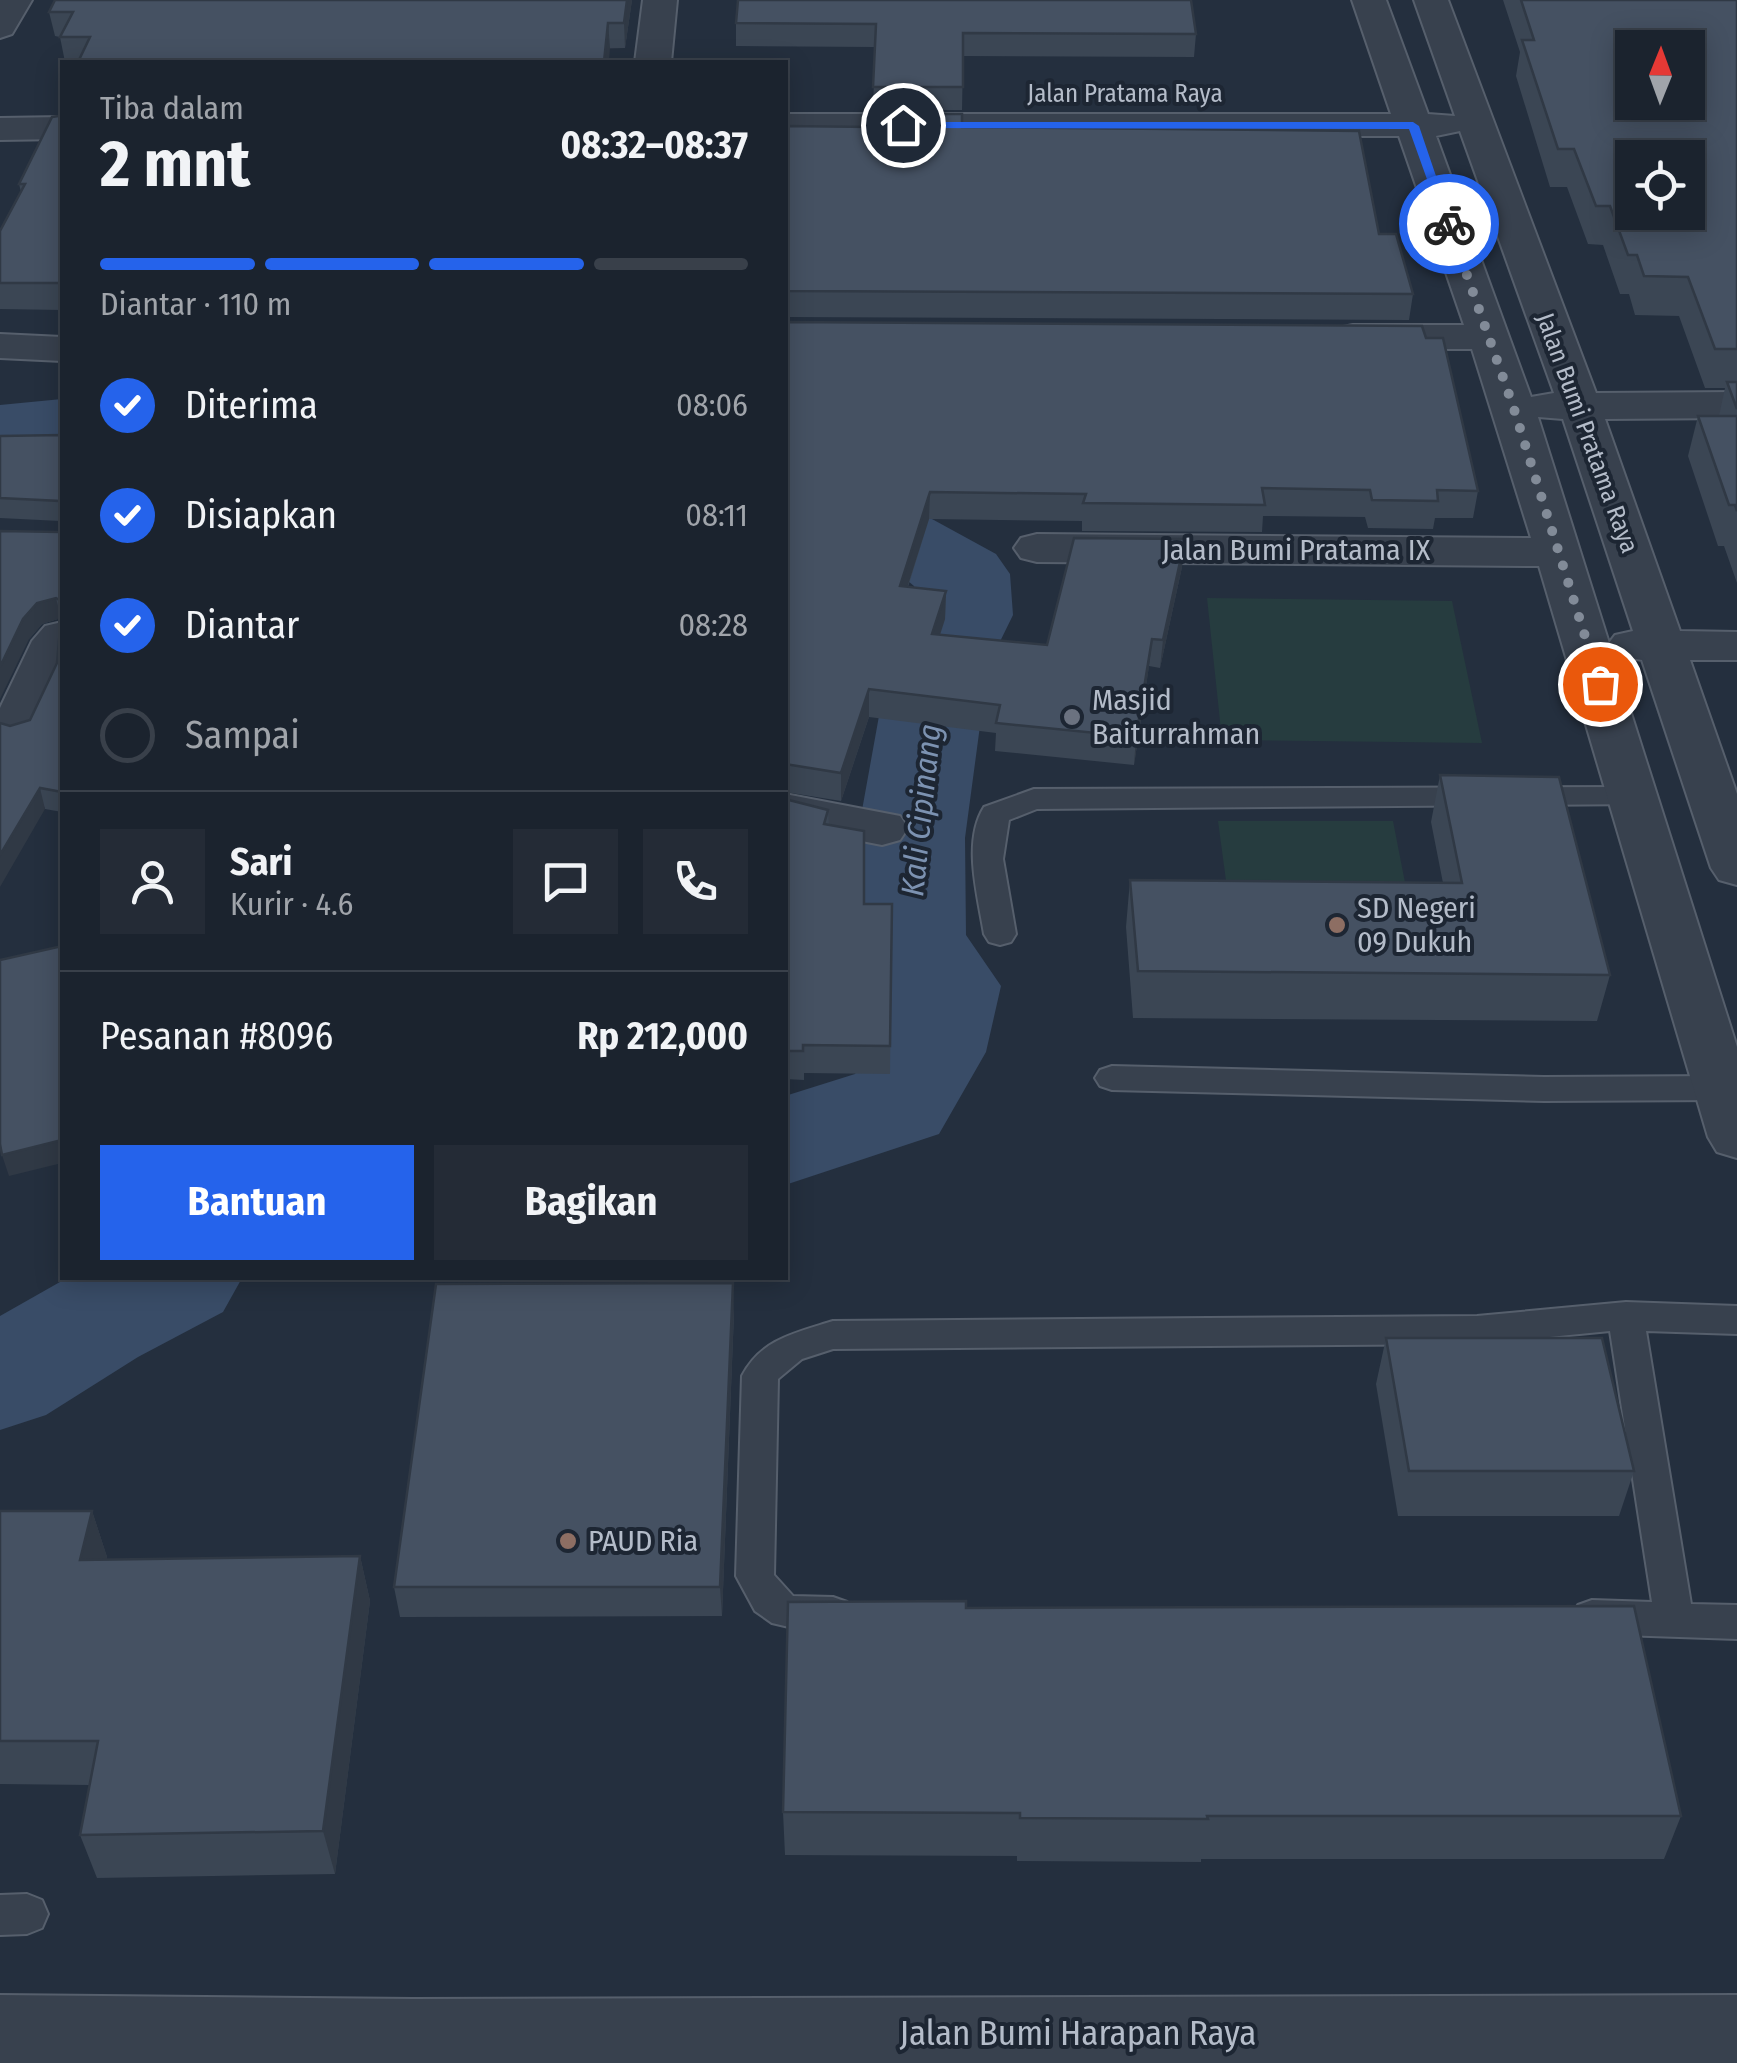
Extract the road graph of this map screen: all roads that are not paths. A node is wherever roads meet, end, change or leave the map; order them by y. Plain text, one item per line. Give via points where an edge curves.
1 (15, 0) edge
2 (660, 0) edge
3 (1370, 0) edge
4 (1431, 0) edge
5 (0, 27) edge
6 (652, 60) edge
7 (16, 94) dead end
8 (60, 94) edge
9 (788, 96) edge
10 (1409, 109) junction
11 (1470, 109) junction
12 (788, 125) edge
13 (60, 128) edge
14 (0, 129) edge
15 (1322, 337) edge
16 (1490, 338) junction
17 (0, 346) edge
18 (60, 349) edge
19 (1737, 404) edge
20 (1513, 406) junction
21 (1580, 406) junction
22 (1036, 548) dead end
23 (1556, 552) junction
24 (60, 638) edge
25 (1664, 645) junction
26 (1589, 646) junction
27 (1737, 646) edge
28 (26, 727) edge
29 (1634, 797) junction
30 (788, 811) edge
31 (882, 828) dead end
32 (1737, 868) edge
33 (1000, 934) dead end
34 (1714, 984) edge
35 (1112, 1078) dead end
36 (1722, 1088) junction
37 (1737, 1137) edge
38 (1626, 1316) junction
39 (1737, 1320) edge
40 (865, 1614) edge
41 (1556, 1617) edge
42 (1674, 1617) junction
43 (1737, 1622) edge
44 (0, 2031) edge
45 (1737, 2031) edge

1 - 5 street
2 - 6 street
3 - 10 street, Jalan Bumi Pratama Raya
4 - 11 street, Jalan Bumi Pratama Raya
7 - 8 street
9 - 10 street, Jalan Pratama Raya
10 - 11 street, Jalan Pratama Raya
10 - 12 street, Jalan Pratama Raya
10 - 16 street, Jalan Bumi Pratama Raya
11 - 21 street, Jalan Bumi Pratama Raya
13 - 14 street
15 - 16 street
16 - 20 street, Jalan Bumi Pratama Raya
17 - 18 street
19 - 21 street
20 - 21 street
20 - 23 street, Jalan Bumi Pratama Raya
21 - 25 street, Jalan Bumi Pratama Raya
22 - 23 street, Jalan Bumi Pratama IX
23 - 26 street, Jalan Bumi Pratama Raya
24 - 28 street
25 - 26 street
25 - 27 street
25 - 32 street, Jalan Bumi Pratama Raya
26 - 29 street, Jalan Bumi Pratama Raya
29 - 33 lane via 1034,799 995,814 988,859
29 - 34 street, Jalan Bumi Pratama Raya
30 - 31 street
34 - 36 street, Jalan Bumi Pratama Raya
35 - 36 lane
36 - 37 street, Jalan Bumi Pratama Raya
38 - 39 lane
38 - 40 lane via 1478,1330 952,1331 808,1340 760,1376 755,1576 771,1604 786,1614
38 - 42 lane
41 - 42 lane
42 - 43 lane
44 - 45 street, Jalan Bumi Harapan Raya

